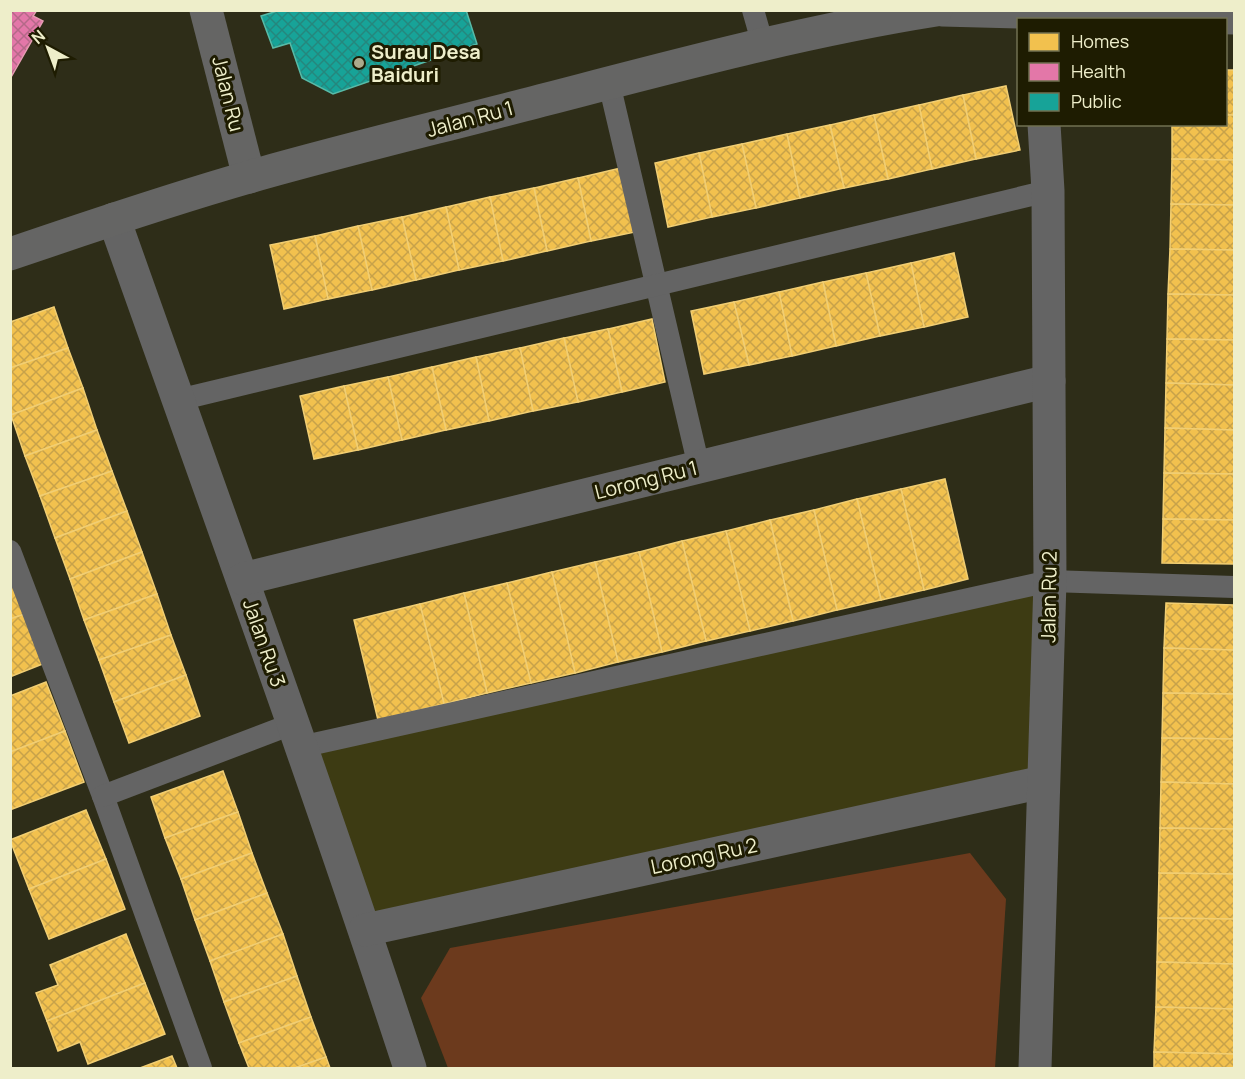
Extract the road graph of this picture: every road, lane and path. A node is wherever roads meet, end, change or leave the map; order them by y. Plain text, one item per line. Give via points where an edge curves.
1 (206, 10) edge
2 (753, 10) edge
3 (936, 10) edge
4 (942, 10) edge
5 (873, 15) edge
6 (1037, 16) edge
7 (1234, 18) edge
8 (763, 45) junction
9 (609, 83) junction
10 (1044, 126) edge
11 (249, 177) junction
12 (1048, 191) junction
13 (114, 219) junction
14 (10, 254) edge
15 (656, 286) junction
16 (1049, 381) junction
17 (178, 400) junction
18 (699, 467) junction
19 (10, 551) edge
20 (243, 579) junction
21 (1050, 580) junction
22 (1234, 587) edge
23 (296, 736) junction
24 (1043, 782) junction
25 (103, 796) junction
26 (365, 930) junction
27 (201, 1068) edge
28 (410, 1068) edge
29 (1035, 1068) edge

1 - 11 street, Jalan Ru
2 - 8 lane
3 - 5 street, Jalan Ru 1
4 - 6 street
5 - 8 street, Jalan Ru 1
6 - 7 street
8 - 9 street, Jalan Ru 1
9 - 11 street, Jalan Ru 1
9 - 15 lane
10 - 12 street, Jalan Ru 2
11 - 13 street, Jalan Ru 1
12 - 15 lane
12 - 16 street, Jalan Ru 2
13 - 14 street, Jalan Ru 1
13 - 17 street, Jalan Ru 3
15 - 17 lane
15 - 18 lane
16 - 18 street, Lorong Ru 1
16 - 21 street, Jalan Ru 2
17 - 20 street, Jalan Ru 3
18 - 20 street, Lorong Ru 1
19 - 25 lane
20 - 23 street, Jalan Ru 3
21 - 22 lane
21 - 23 lane
21 - 24 street, Jalan Ru 2
23 - 25 lane
23 - 26 street, Jalan Ru 3
24 - 26 street, Lorong Ru 2
24 - 29 street, Jalan Ru 2
25 - 27 lane
26 - 28 street, Jalan Ru 3

